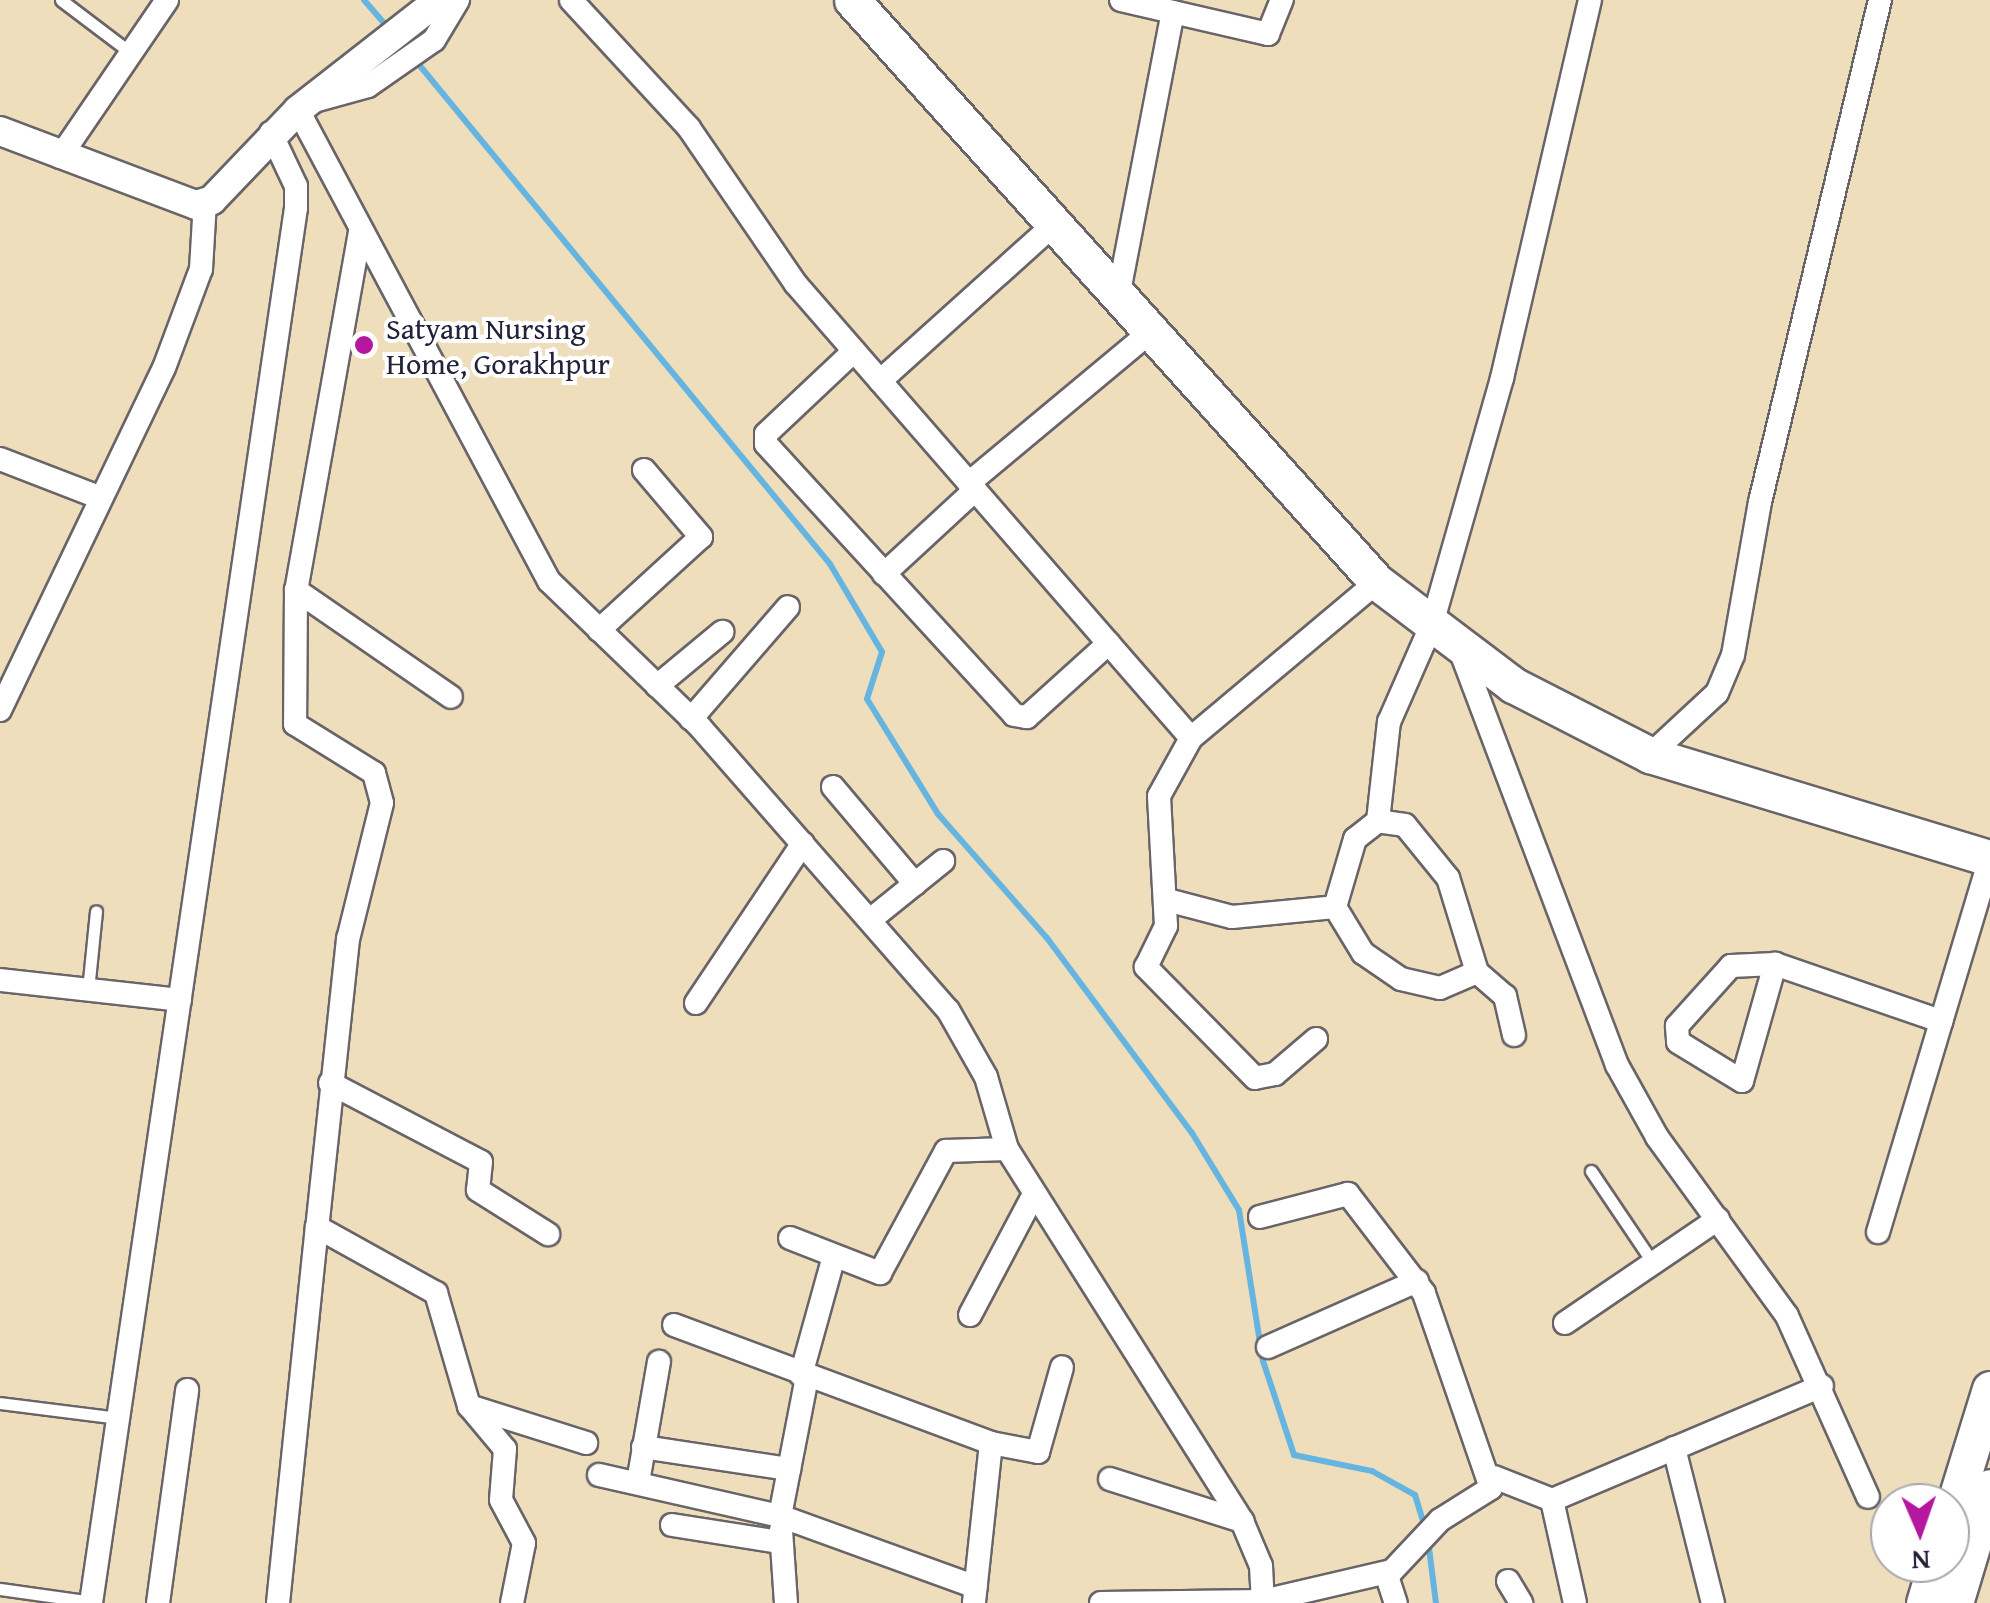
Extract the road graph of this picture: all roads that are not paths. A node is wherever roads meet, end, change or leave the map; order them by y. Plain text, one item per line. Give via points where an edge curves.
1 (61, 0) edge
2 (168, 0) edge
3 (440, 0) edge
4 (458, 0) edge
5 (570, 0) edge
6 (852, 0) edge
7 (1120, 0) edge
8 (1282, 0) edge
9 (1590, 0) edge
10 (1880, 0) edge
11 (1174, 6) edge
12 (425, 29) junction
13 (131, 54) junction
14 (311, 100) junction
15 (0, 131) edge
16 (271, 133) junction
17 (60, 157) junction
18 (204, 202) junction
19 (1053, 224) junction
20 (360, 232) junction
21 (1118, 296) junction
22 (1150, 332) junction
23 (854, 351) junction
24 (880, 380) junction
25 (0, 459) edge
26 (644, 470) dead end
27 (972, 486) junction
28 (101, 498) junction
29 (884, 574) junction
30 (1377, 582) junction
31 (296, 590) junction
32 (788, 607) dead end
33 (599, 630) junction
34 (722, 632) dead end
35 (1445, 634) junction
36 (1109, 644) junction
37 (657, 686) junction
38 (452, 697) dead end
39 (0, 710) edge
40 (691, 719) junction
41 (1191, 738) junction
42 (1650, 755) junction
43 (833, 787) dead end
44 (1378, 821) junction
45 (804, 843) junction
46 (1990, 858) edge
47 (944, 861) dead end
48 (915, 884) junction
49 (1167, 900) junction
50 (1335, 907) junction
51 (96, 911) dead end
52 (870, 920) junction
53 (1776, 964) junction
54 (1477, 972) junction
55 (0, 980) edge
56 (88, 990) junction
57 (180, 1000) junction
58 (696, 1003) dead end
59 (1941, 1021) junction
60 (1514, 1035) dead end
61 (1316, 1039) dead end
62 (330, 1082) junction
63 (1007, 1149) junction
64 (1591, 1171) dead end
65 (1034, 1194) junction
66 (1260, 1217) dead end
67 (1718, 1220) junction
68 (316, 1228) junction
69 (1878, 1232) dead end
70 (548, 1234) dead end
71 (790, 1238) dead end
72 (834, 1256) junction
73 (1653, 1263) junction
74 (1417, 1281) junction
75 (970, 1315) dead end
76 (1565, 1323) dead end
77 (674, 1325) dead end
78 (1268, 1347) dead end
79 (659, 1362) dead end
80 (1062, 1367) dead end
81 (804, 1376) junction
82 (1822, 1386) junction
83 (1990, 1388) edge
84 (187, 1390) dead end
85 (0, 1403) edge
86 (470, 1406) junction
87 (118, 1418) junction
88 (586, 1443) dead end
89 (991, 1443) junction
90 (644, 1446) junction
91 (1674, 1448) junction
92 (788, 1469) junction
93 (599, 1475) dead end
94 (1494, 1478) junction
95 (1110, 1479) dead end
96 (638, 1482) junction
97 (1961, 1483) edge
98 (1990, 1487) edge
99 (1868, 1497) dead end
100 (1552, 1500) junction
101 (781, 1516) junction
102 (1242, 1521) junction
103 (672, 1525) dead end
104 (779, 1542) junction
105 (1389, 1572) junction
106 (1508, 1582) dead end
107 (0, 1589) edge
108 (975, 1595) edge
109 (1262, 1600) junction
110 (1140, 1601) edge
111 (92, 1603) edge
112 (158, 1603) edge
113 (278, 1603) edge
114 (512, 1603) edge
115 (786, 1603) edge
116 (1101, 1603) edge
117 (1396, 1603) edge
118 (1521, 1603) edge
119 (1575, 1603) edge
120 (1713, 1603) edge
121 (1955, 1603) edge

1 - 13 lane
2 - 13 street
3 - 12 street
4 - 12 street
5 - 23 street via 689,128 795,283
6 - 19 highway
7 - 11 street
8 - 11 street via 1268,34
9 - 35 street
10 - 42 street via 1733,655 1717,693
11 - 21 street
12 - 14 street
12 - 14 street via 368,86
13 - 17 street
14 - 16 street
14 - 20 street
15 - 17 street
16 - 18 street
16 - 57 street via 296,208
17 - 18 street
18 - 28 street via 201,269
19 - 21 highway
19 - 24 street
20 - 31 street
20 - 33 street via 540,569
21 - 22 highway
22 - 27 street
22 - 30 highway
23 - 24 street
23 - 29 street via 764,439
24 - 27 street
25 - 28 street
26 - 33 street via 701,537
27 - 29 street
27 - 36 street
28 - 39 street
29 - 36 street via 1020,718
30 - 35 highway
30 - 41 street
31 - 38 street
31 - 62 street via 294,724 374,773 382,803 348,940
32 - 40 street
33 - 37 street
34 - 37 street
35 - 42 highway via 1512,685
35 - 44 street via 1390,722
35 - 67 street via 1617,1065
36 - 41 street
37 - 40 street
40 - 45 street
41 - 49 street via 1159,796
42 - 46 highway
43 - 48 street
44 - 50 street via 1348,849
44 - 54 street via 1404,825 1429,848 1471,936
45 - 52 street
45 - 58 street
46 - 59 street
47 - 48 street
48 - 52 street
49 - 50 street via 1232,917
49 - 61 street via 1146,967 1255,1078 1275,1074
50 - 54 street via 1364,953 1400,979 1440,988
51 - 56 lane
52 - 63 street via 948,1010 986,1077
53 - 53 street via 1731,966 1677,1026 1678,1042 1742,1081
53 - 59 street
54 - 60 street via 1504,996
55 - 56 street
56 - 57 street
57 - 87 street
59 - 69 street
62 - 68 street
62 - 70 street via 481,1162 478,1190
63 - 65 street
63 - 72 street via 946,1152 880,1273
64 - 73 lane
65 - 75 street
65 - 102 street
66 - 74 street via 1348,1194
67 - 73 street
67 - 82 street via 1787,1316
68 - 86 street via 436,1293
68 - 113 street
71 - 72 street
72 - 81 street
73 - 76 street
74 - 78 street
74 - 94 street
77 - 81 street
79 - 90 street
80 - 89 street via 1038,1452
81 - 89 street
81 - 92 street
82 - 91 street
82 - 99 street
83 - 97 highway
84 - 112 street
85 - 87 lane
86 - 88 street
86 - 114 street via 505,1449 501,1500 524,1543
87 - 111 street
89 - 108 street
90 - 92 street
90 - 96 street
91 - 100 street
91 - 120 street
92 - 101 street
93 - 96 street
94 - 100 street
94 - 105 street via 1484,1496 1440,1520
95 - 102 street
96 - 101 street
98 - 121 highway
100 - 119 street
101 - 104 street
101 - 108 street
102 - 109 street via 1261,1566
103 - 104 street
104 - 115 street
105 - 109 street
105 - 117 street
106 - 118 street
107 - 111 lane
109 - 110 street
110 - 116 street

